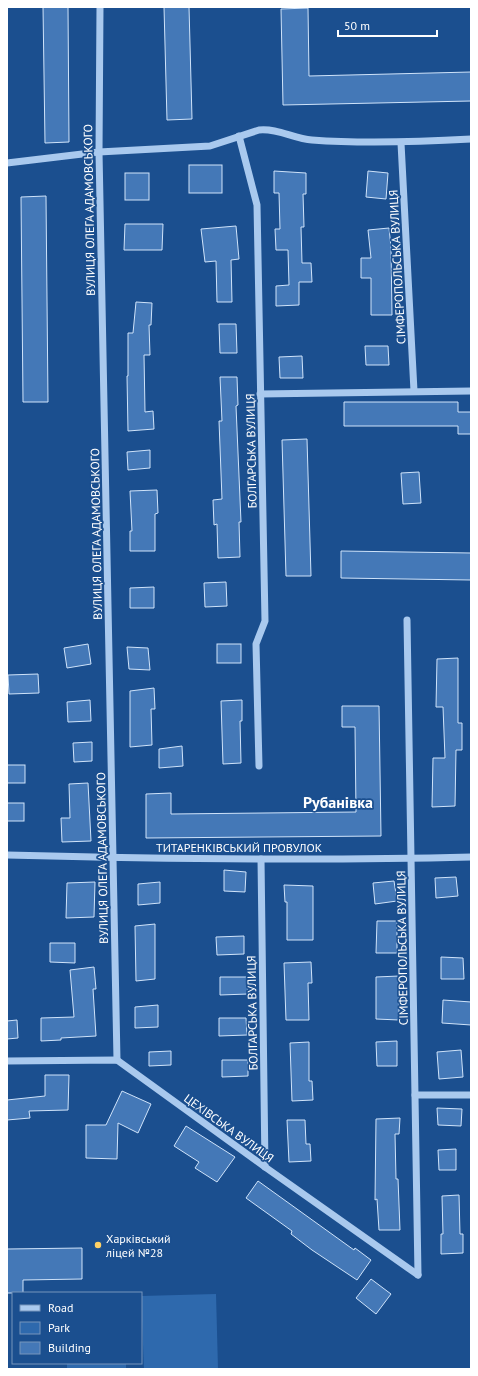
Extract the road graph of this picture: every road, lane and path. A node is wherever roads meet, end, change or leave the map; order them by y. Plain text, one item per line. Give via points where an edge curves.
1 (100, 7) edge
2 (239, 136) junction
3 (471, 139) edge
4 (401, 143) junction
5 (99, 152) junction
6 (7, 162) edge
7 (414, 391) junction
8 (471, 391) edge
9 (260, 394) junction
10 (407, 620) dead end
11 (259, 766) dead end
12 (7, 855) edge
13 (113, 857) junction
14 (471, 857) edge
15 (412, 858) junction
16 (261, 859) junction
17 (117, 1060) junction
18 (7, 1061) edge
19 (415, 1095) junction
20 (471, 1095) edge
21 (264, 1167) junction
22 (418, 1275) joint

1 - 5 street, ВУЛИЦЯ ОЛЕГА АДАМОВСЬКОГО
2 - 4 street via 268,129 311,140
2 - 5 street via 210,146
2 - 9 street, БОЛГАРСЬКА ВУЛИЦЯ via 257,205
3 - 4 street
4 - 7 street, СІМФЕРОПОЛЬСЬКА ВУЛИЦЯ
5 - 6 street
5 - 13 street, ВУЛИЦЯ ОЛЕГА АДАМОВСЬКОГО
7 - 8 street
7 - 9 street
9 - 11 street, БОЛГАРСЬКА ВУЛИЦЯ via 265,621 256,644
10 - 15 street, СІМФЕРОПОЛЬСЬКА ВУЛИЦЯ
12 - 13 street, ТИТАРЕНКІВСЬКИЙ ПРОВУЛОК
13 - 16 street, ТИТАРЕНКІВСЬКИЙ ПРОВУЛОК
13 - 17 street, ВУЛИЦЯ ОЛЕГА АДАМОВСЬКОГО
14 - 15 street, ТИТАРЕНКІВСЬКИЙ ПРОВУЛОК
15 - 16 street, ТИТАРЕНКІВСЬКИЙ ПРОВУЛОК
15 - 19 street, СІМФЕРОПОЛЬСЬКА ВУЛИЦЯ
16 - 21 street, БОЛГАРСЬКА ВУЛИЦЯ
17 - 18 street
17 - 21 street, ЦЕХІВСЬКА ВУЛИЦЯ
19 - 20 street
19 - 22 street, СІМФЕРОПОЛЬСЬКА ВУЛИЦЯ
21 - 22 street, ЦЕХІВСЬКА ВУЛИЦЯ

